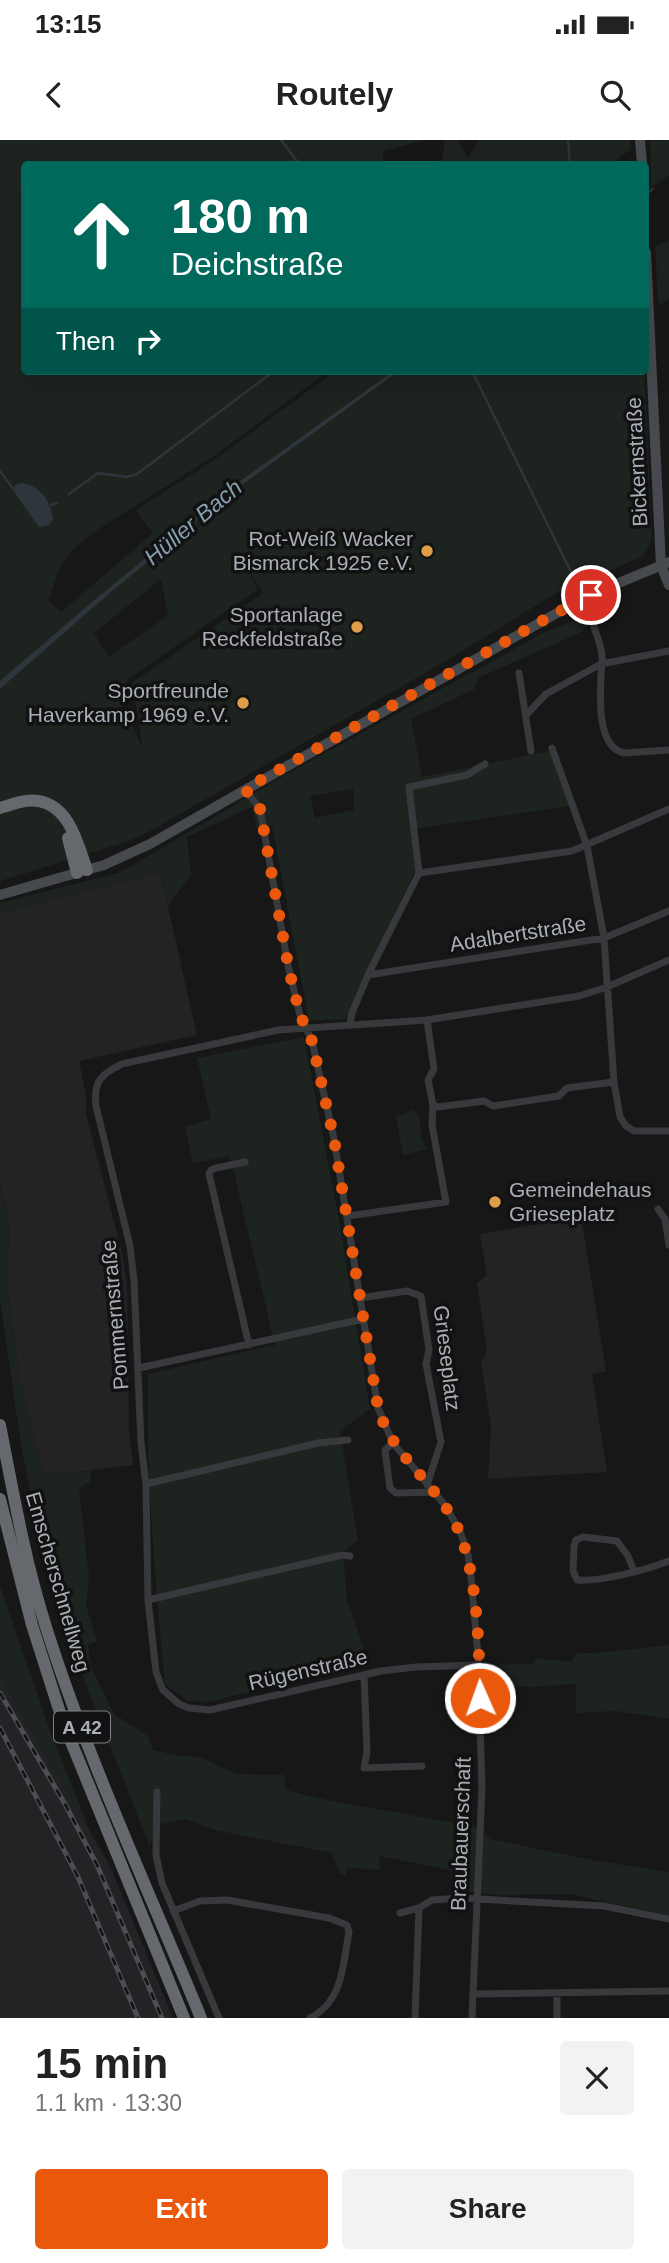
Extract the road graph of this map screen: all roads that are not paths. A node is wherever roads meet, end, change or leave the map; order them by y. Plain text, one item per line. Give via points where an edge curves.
1 (640, 140) edge
2 (642, 161) edge
3 (649, 301) edge
4 (665, 564) edge
5 (669, 585) edge
6 (594, 627) dead end
7 (669, 651) edge
8 (601, 664) junction
9 (519, 673) dead end
10 (526, 715) junction
11 (552, 748) dead end
12 (669, 750) edge
13 (531, 751) dead end
14 (485, 764) dead end
15 (245, 789) junction
16 (0, 808) edge
17 (669, 809) edge
18 (0, 813) edge
19 (587, 846) junction
20 (83, 872) junction
21 (419, 873) junction
22 (0, 895) edge
23 (669, 911) edge
24 (604, 938) junction
25 (669, 960) edge
26 (369, 975) junction
27 (607, 987) junction
28 (427, 1020) junction
29 (350, 1024) junction
30 (305, 1028) junction
31 (614, 1082) junction
32 (433, 1105) junction
33 (669, 1130) edge
34 (245, 1162) dead end
35 (658, 1209) dead end
36 (348, 1216) junction
37 (669, 1245) edge
38 (360, 1298) junction
39 (363, 1319) junction
40 (249, 1345) junction
41 (139, 1368) junction
42 (0, 1424) edge
43 (348, 1440) dead end
44 (393, 1443) junction
45 (146, 1485) junction
46 (427, 1485) junction
47 (434, 1492) junction
48 (0, 1499) edge
49 (351, 1556) dead end
50 (669, 1561) edge
51 (634, 1571) junction
52 (148, 1600) junction
53 (479, 1665) junction
54 (364, 1675) junction
55 (158, 1681) joint
56 (422, 1766) dead end
57 (157, 1792) dead end
58 (477, 1899) junction
59 (419, 1908) junction
60 (173, 1911) junction
61 (400, 1913) dead end
62 (669, 1919) edge
63 (669, 1991) edge
64 (557, 1993) junction
65 (473, 1994) junction
66 (184, 2018) edge
67 (201, 2018) edge
68 (219, 2018) edge
69 (310, 2018) edge
70 (415, 2018) edge
71 (472, 2018) edge
72 (557, 2018) edge

1 - 2 street
3 - 4 street, Bickernstraße
4 - 5 street, Bickernstraße
4 - 15 street via 557,612
6 - 8 street
7 - 8 street
8 - 10 street via 546,694
8 - 12 street via 602,725 612,747 624,753
9 - 10 street
10 - 13 street
11 - 19 street
14 - 21 street via 467,775 409,787
15 - 20 street via 150,844
15 - 30 street, Braubauerschaft via 260,809 287,959
16 - 20 highway via 39,801 56,809 70,826
17 - 19 street
18 - 20 highway via 33,806 52,813
19 - 21 street
19 - 24 street
20 - 22 street
21 - 26 street
23 - 24 street, Adalbertstraße
24 - 26 street, Adalbertstraße
24 - 27 street
25 - 27 street
26 - 29 street
27 - 28 street via 579,996
27 - 31 street
28 - 29 street
28 - 32 street via 434,1069 428,1080
29 - 30 street
30 - 36 street, Braubauerschaft via 332,1128
30 - 41 street, Pommernstraße via 122,1064 101,1077 96,1086 96,1106 130,1249
31 - 32 street via 493,1106 484,1101
31 - 33 street via 626,1126 643,1132
32 - 36 street via 432,1125 446,1202
34 - 40 street via 209,1174
35 - 37 street via 665,1219
36 - 38 street, Braubauerschaft
38 - 39 street, Braubauerschaft
38 - 46 street, Grieseplatz via 408,1291 421,1296 429,1350 426,1364 441,1442
39 - 40 street
39 - 44 street, Braubauerschaft via 378,1408
40 - 41 street
41 - 45 street, Pommernstraße
42 - 67 highway, Emscherschnellweg / A 42 via 46,1625 101,1776
43 - 45 street via 318,1443
44 - 46 street, Braubauerschaft
44 - 47 street via 385,1450 390,1488 396,1493
45 - 52 street, Pommernstraße
46 - 47 street, Braubauerschaft
47 - 53 street, Braubauerschaft via 460,1531 468,1555
48 - 66 highway, Emscherschnellweg / A 42 via 63,1722
49 - 52 street
50 - 51 street
51 - 51 street via 617,1541 576,1540 576,1580
52 - 55 street, Pommernstraße
53 - 54 street, Rügenstraße via 398,1668
53 - 58 street, Braubauerschaft via 482,1788
54 - 55 street, Rügenstraße via 210,1710 179,1704
54 - 56 street via 364,1768
57 - 60 street via 156,1855
58 - 59 street via 432,1900
58 - 62 street via 604,1906
58 - 65 street, Braubauerschaft
59 - 61 street
59 - 70 street
60 - 68 street
60 - 69 street via 200,1901 227,1900 347,1924 340,1984 330,2003
63 - 64 street
64 - 65 street
64 - 72 street
65 - 71 street, Braubauerschaft

